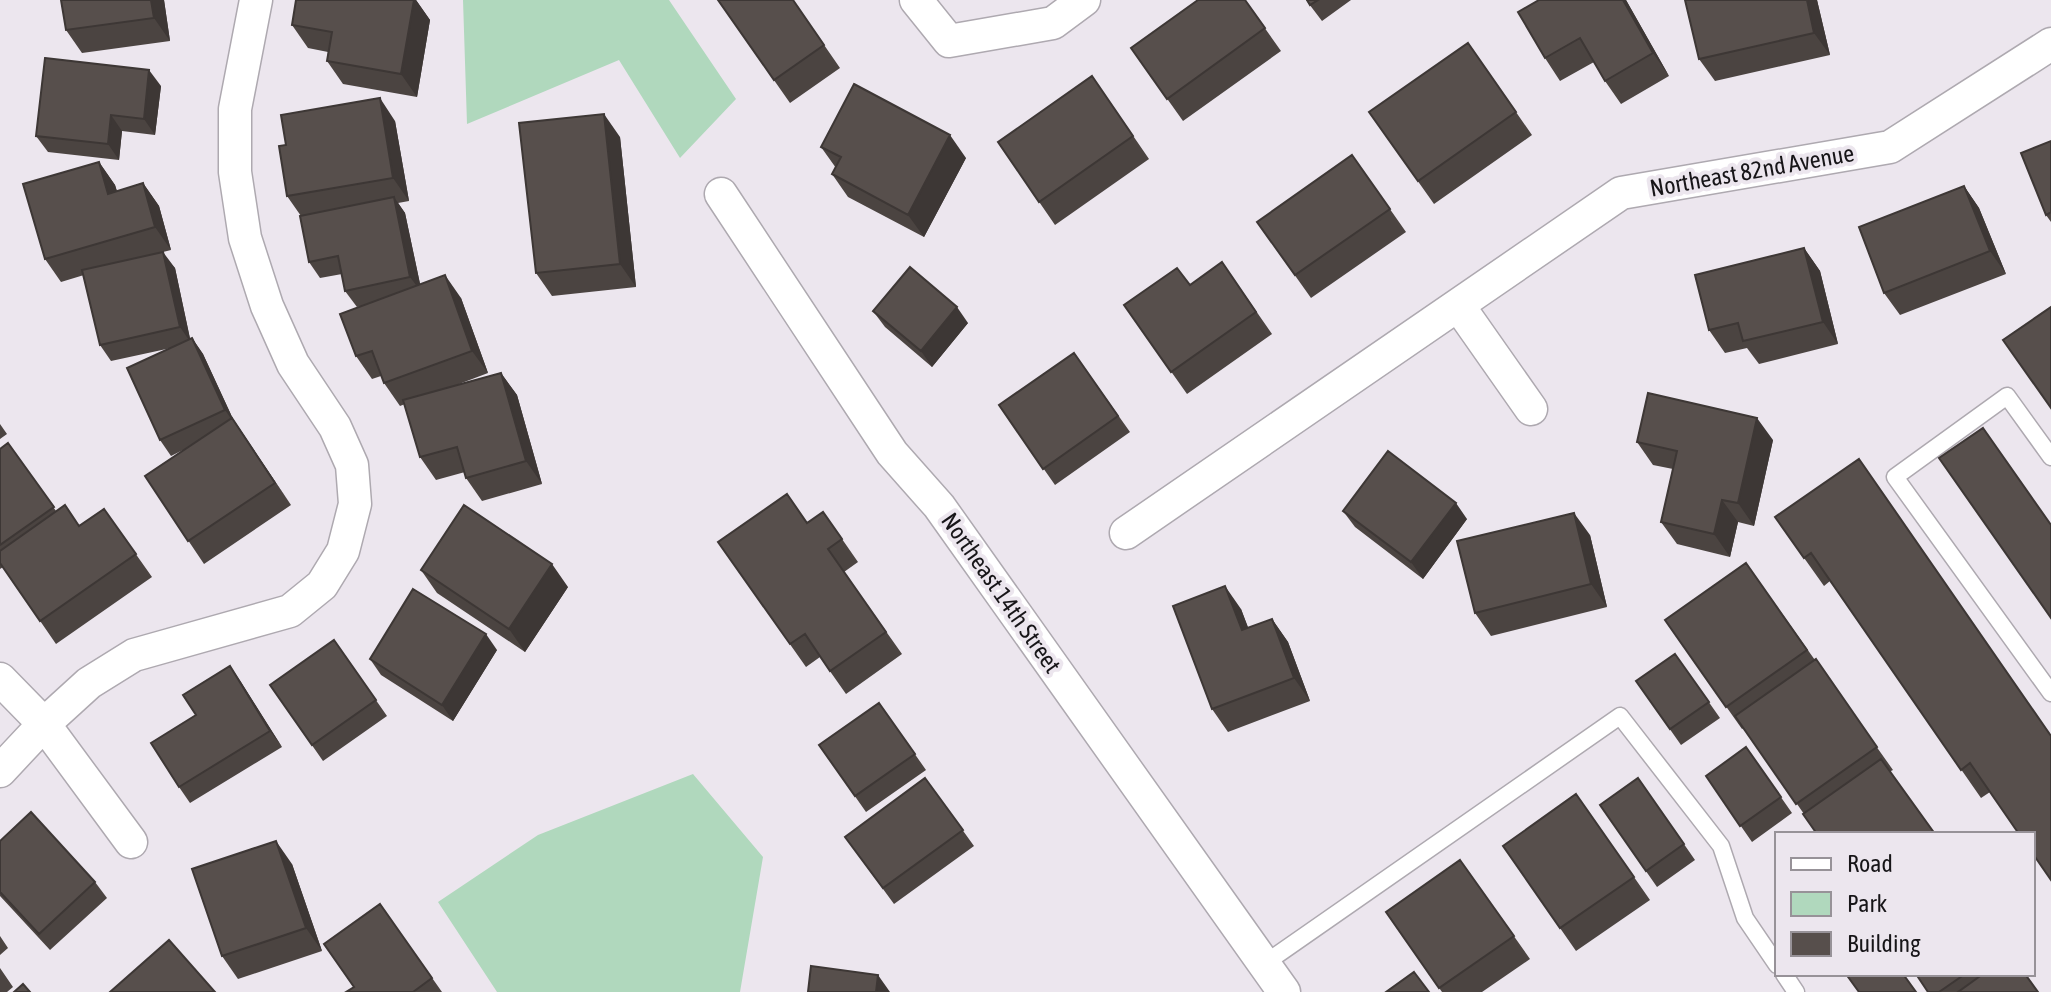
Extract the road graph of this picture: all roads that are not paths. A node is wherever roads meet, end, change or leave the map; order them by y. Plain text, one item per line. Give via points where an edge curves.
1 (256, 0) edge
2 (916, 0) edge
3 (1084, 0) edge
4 (2051, 44) edge
5 (721, 194) dead end
6 (1458, 305) junction
7 (1531, 409) dead end
8 (2051, 457) edge
9 (1126, 533) dead end
10 (0, 679) edge
11 (2051, 693) edge
12 (44, 724) junction
13 (0, 771) edge
14 (131, 842) dead end
15 (1775, 962) edge
16 (1264, 964) junction
17 (1284, 992) edge

1 - 12 street via 235,109 235,172 245,238 287,349 352,465 355,504 343,551 322,585 290,611 134,655 89,683
2 - 3 street via 949,41 1053,23
4 - 6 street, Northeast 82nd Avenue via 1890,147 1621,193
5 - 16 street, Northeast 14th Street via 892,453 939,506
6 - 7 street
6 - 9 street, Northeast 82nd Avenue
8 - 11 lane via 2007,396 1895,477
10 - 12 street
12 - 13 street
12 - 14 street
15 - 16 lane via 1745,918 1721,846 1620,716
16 - 17 street, Northeast 14th Street

